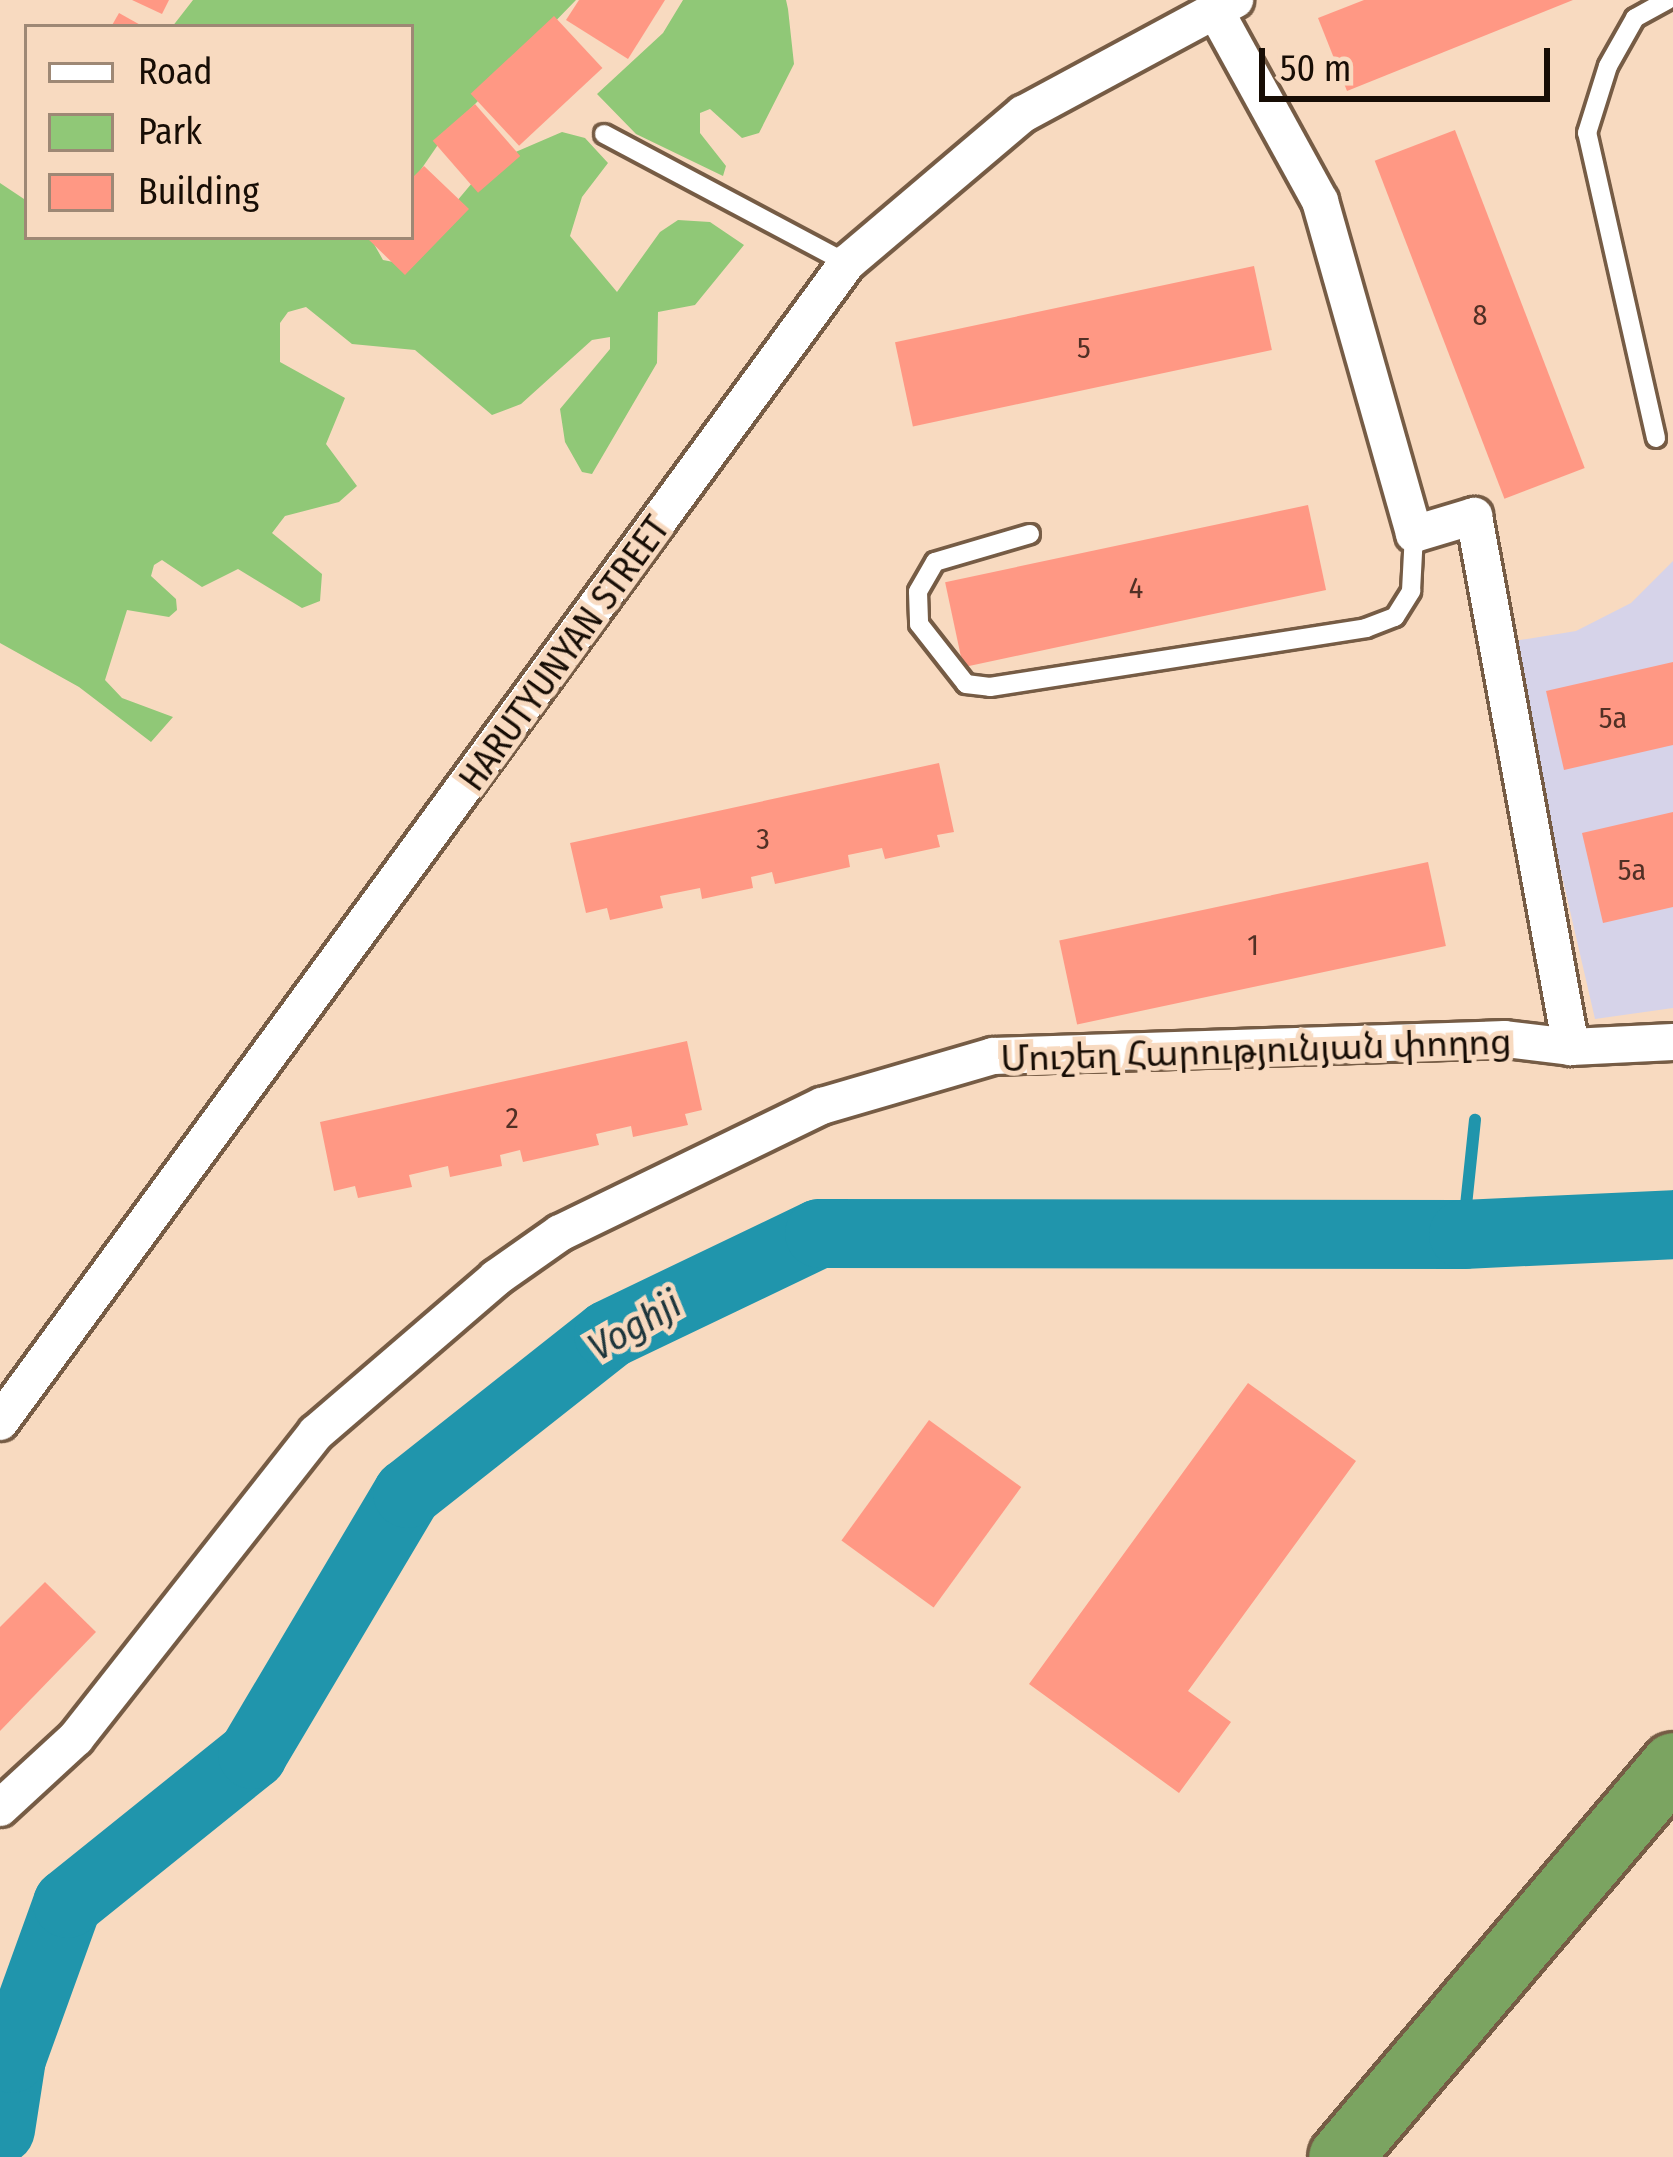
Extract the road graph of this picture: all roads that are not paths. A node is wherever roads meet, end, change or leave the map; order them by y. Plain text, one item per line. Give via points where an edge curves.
1 (1667, 0) edge
2 (1225, 5) edge
3 (604, 134) dead end
4 (848, 263) junction
5 (1656, 438) dead end
6 (1030, 534) dead end
7 (1414, 534) junction
8 (1673, 1042) edge
9 (1571, 1047) junction
10 (0, 1422) edge
11 (1673, 1764) edge
12 (0, 1808) edge
13 (1340, 2157) edge

1 - 5 lane via 1634,18 1587,133
2 - 4 street, HARUTYUNYAN STREET via 1023,114
2 - 7 street via 1320,201
3 - 4 lane
4 - 10 street, HARUTYUNYAN STREET
6 - 7 lane via 935,562 918,592 920,624 966,684 990,687 1366,628 1395,617 1411,591
7 - 9 street via 1474,516
8 - 9 street, Մուշեղ Հարությունյան փողոց
9 - 12 street, Մուշեղ Հարությունյան փողոց via 1505,1039 993,1056 823,1106 560,1233 316,1432 76,1738
11 - 13 highway

